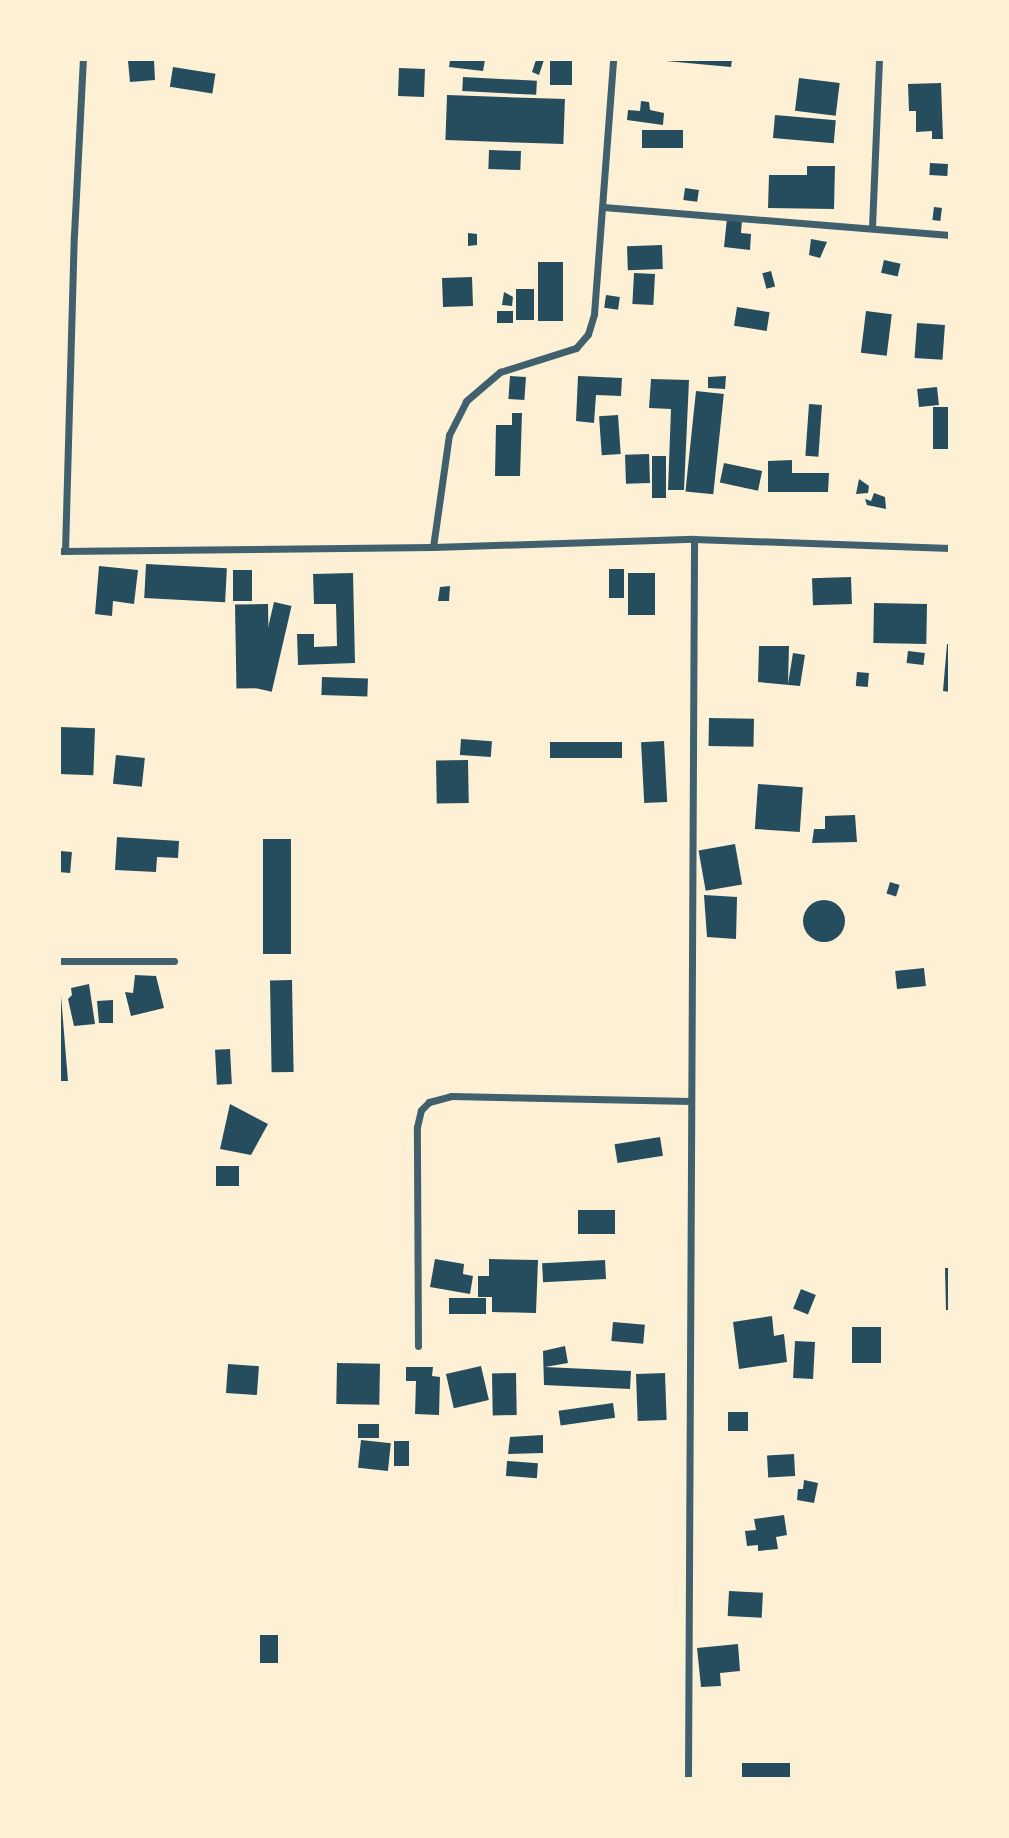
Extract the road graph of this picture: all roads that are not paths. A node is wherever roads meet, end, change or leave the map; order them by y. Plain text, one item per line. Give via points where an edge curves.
1 (83, 60) edge
2 (614, 60) edge
3 (880, 60) edge
4 (603, 207) junction
5 (872, 227) junction
6 (950, 235) edge
7 (694, 539) junction
8 (433, 547) junction
9 (950, 548) edge
10 (62, 551) edge
11 (60, 961) edge
12 (174, 961) dead end
13 (691, 1101) junction
14 (418, 1346) dead end
15 (688, 1779) edge

1 - 10 street
2 - 4 street
3 - 5 street
4 - 5 street
4 - 8 street via 594,314 588,334 576,348 500,372 466,401 450,435
5 - 6 street
7 - 8 street
7 - 9 street
7 - 13 street
8 - 10 street
11 - 12 street
13 - 14 street via 451,1096 429,1101 417,1127
13 - 15 street

